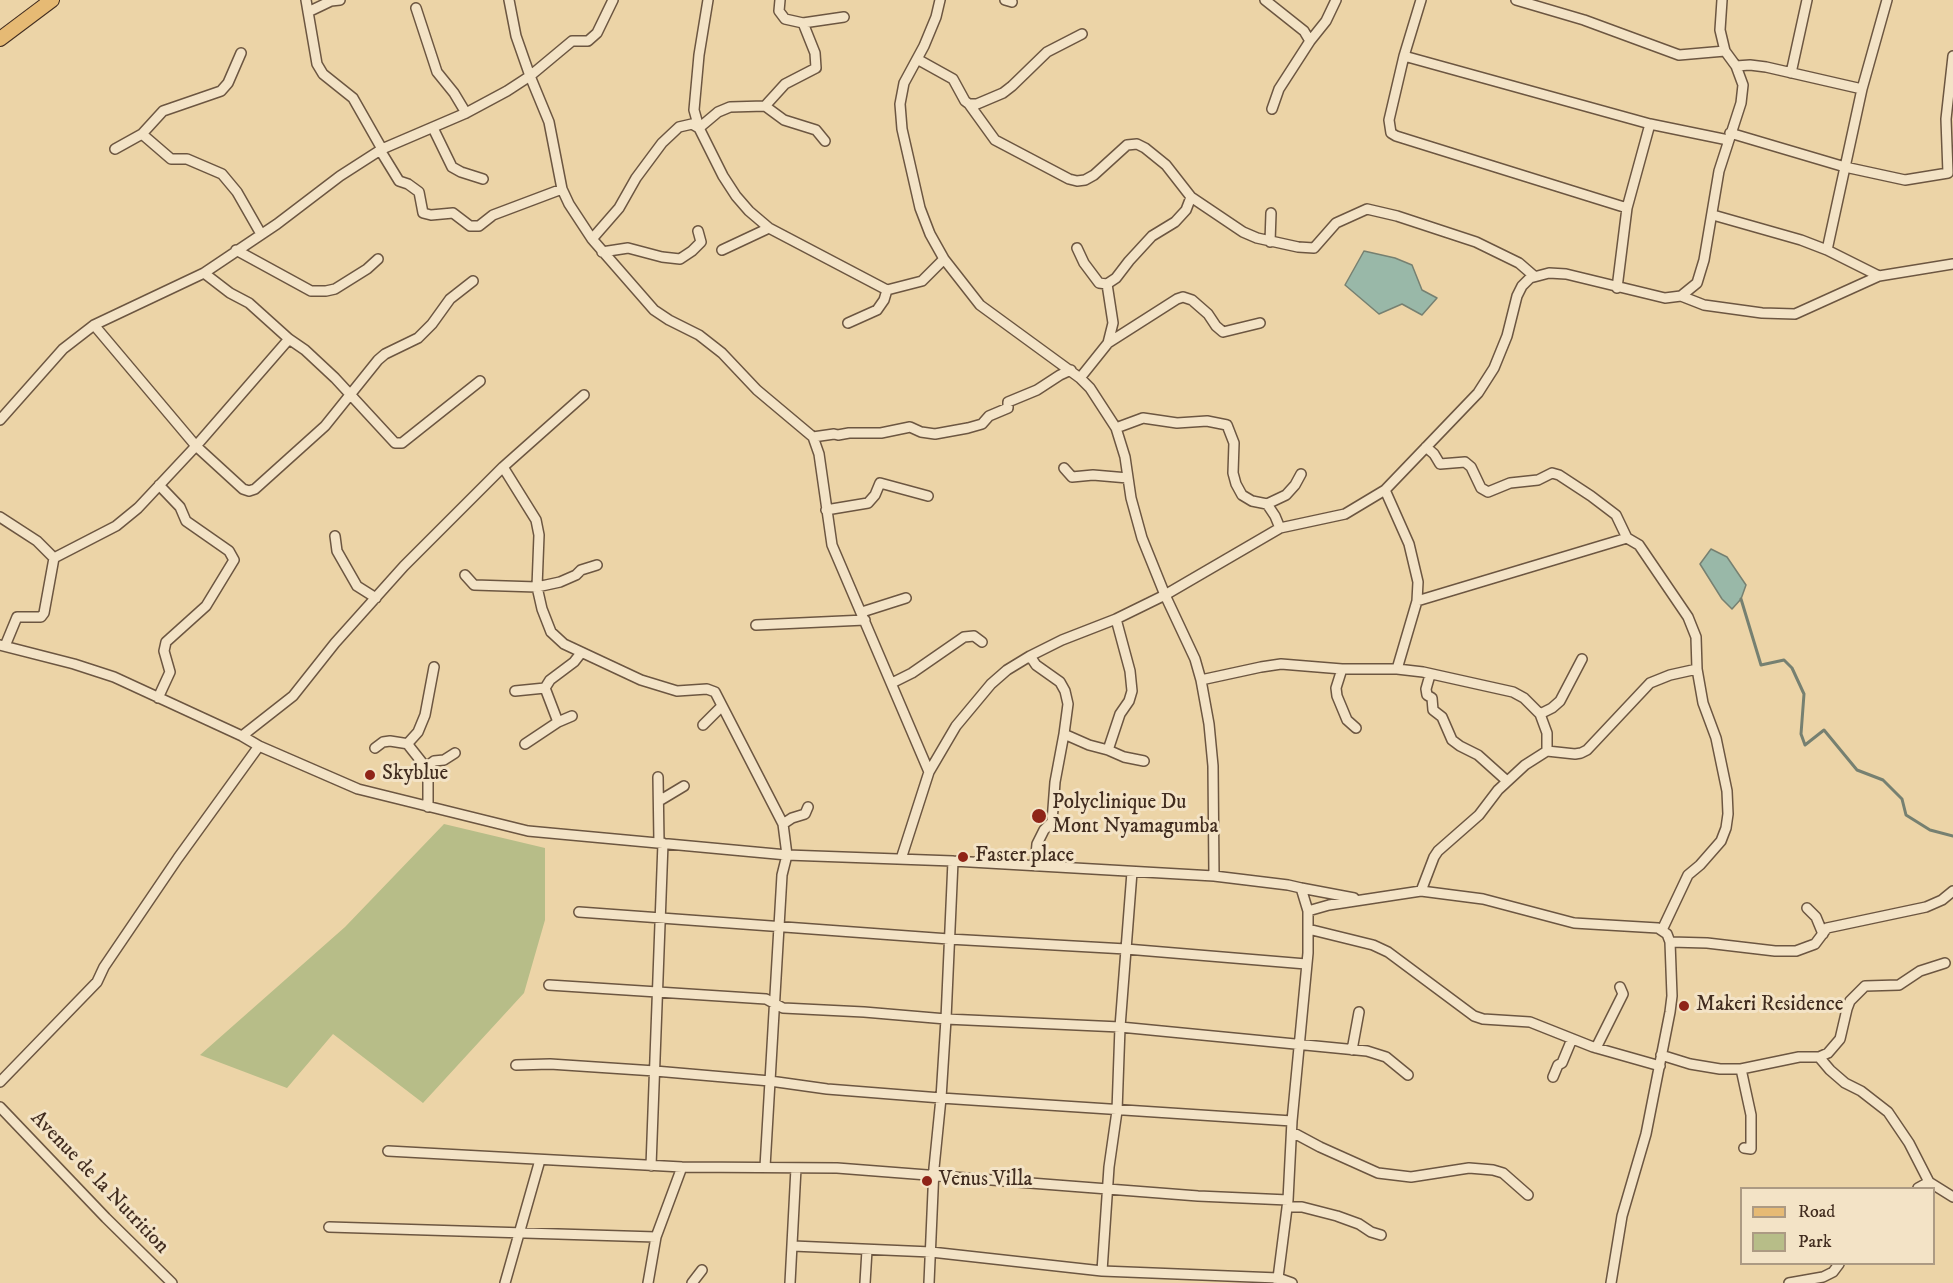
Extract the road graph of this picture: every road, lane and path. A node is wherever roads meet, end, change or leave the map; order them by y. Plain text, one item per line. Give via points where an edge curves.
1 (52, 0) edge
2 (306, 0) edge
3 (340, 0) edge
4 (509, 0) edge
5 (613, 0) edge
6 (708, 0) edge
7 (780, 0) edge
8 (940, 0) edge
9 (1266, 0) edge
10 (1336, 0) edge
11 (1421, 0) edge
12 (1516, 0) edge
13 (1722, 0) edge
14 (1807, 0) edge
15 (1887, 0) edge
16 (416, 8) dead end
17 (308, 12) junction
18 (844, 17) dead end
19 (803, 23) junction
20 (1082, 34) dead end
21 (0, 39) edge
22 (1310, 41) junction
23 (1725, 51) junction
24 (241, 53) dead end
25 (1404, 56) junction
26 (1953, 56) edge
27 (917, 58) junction
28 (1736, 66) junction
29 (1791, 73) junction
30 (530, 76) junction
31 (1862, 89) junction
32 (969, 104) junction
33 (765, 106) junction
34 (1272, 109) dead end
35 (466, 113) junction
36 (1650, 124) junction
37 (433, 128) junction
38 (699, 128) junction
39 (142, 134) junction
40 (1729, 136) junction
41 (825, 141) dead end
42 (115, 149) dead end
43 (381, 150) junction
44 (1845, 167) junction
45 (483, 179) dead end
46 (562, 189) junction
47 (1191, 197) junction
48 (1627, 208) junction
49 (1271, 213) dead end
50 (1713, 215) junction
51 (769, 228) junction
52 (698, 231) dead end
53 (261, 234) junction
54 (592, 239) junction
55 (1270, 242) junction
56 (1077, 248) dead end
57 (236, 250) junction
58 (722, 250) dead end
59 (1827, 250) junction
60 (602, 252) junction
61 (378, 259) dead end
62 (944, 259) junction
63 (1953, 264) edge
64 (204, 273) junction
65 (1534, 276) junction
66 (1880, 276) junction
67 (473, 281) dead end
68 (1107, 284) junction
69 (1617, 288) junction
70 (887, 290) junction
71 (1681, 296) junction
72 (848, 323) dead end
73 (1260, 323) dead end
74 (94, 325) junction
75 (289, 339) junction
76 (1108, 343) junction
77 (1071, 370) junction
78 (1080, 378) junction
79 (480, 381) dead end
80 (350, 394) junction
81 (584, 395) dead end
82 (0, 420) edge
83 (1116, 428) junction
84 (813, 437) junction
85 (196, 446) junction
86 (1426, 447) junction
87 (503, 467) junction
88 (1064, 468) dead end
89 (1301, 474) dead end
90 (1128, 478) junction
91 (159, 485) junction
92 (1385, 490) junction
93 (928, 496) dead end
94 (1267, 504) junction
95 (826, 510) junction
96 (0, 517) edge
97 (1280, 528) junction
98 (335, 536) dead end
99 (1627, 538) junction
100 (54, 558) junction
101 (597, 565) dead end
102 (465, 575) dead end
103 (537, 587) junction
104 (1165, 595) junction
105 (376, 598) junction
106 (906, 598) dead end
107 (1417, 601) junction
108 (863, 616) junction
109 (1116, 619) junction
110 (756, 625) dead end
111 (982, 642) dead end
112 (2, 645) edge
113 (581, 653) junction
114 (1030, 656) junction
115 (1582, 659) dead end
116 (434, 667) dead end
117 (1342, 669) junction
118 (1397, 669) junction
119 (1697, 669) junction
120 (1430, 675) junction
121 (1201, 680) junction
122 (892, 683) junction
123 (545, 688) junction
124 (515, 691) dead end
125 (159, 698) junction
126 (722, 706) junction
127 (1540, 714) junction
128 (572, 716) dead end
129 (558, 722) junction
130 (703, 725) dead end
131 (1356, 728) dead end
132 (1064, 734) junction
133 (242, 736) junction
134 (409, 744) junction
135 (525, 744) dead end
136 (259, 746) junction
137 (375, 748) dead end
138 (1108, 750) junction
139 (1546, 751) junction
140 (455, 753) dead end
141 (1144, 761) dead end
142 (426, 767) junction
143 (929, 772) junction
144 (658, 777) dead end
145 (1507, 781) junction
146 (684, 786) dead end
147 (658, 801) junction
148 (428, 807) junction
149 (808, 807) dead end
150 (783, 824) junction
151 (661, 842) junction
152 (787, 855) junction
153 (900, 859) junction
154 (953, 861) junction
155 (1035, 866) junction
156 (1132, 872) junction
157 (1214, 876) junction
158 (1301, 888) junction
159 (1421, 891) junction
160 (1953, 891) edge
161 (1367, 899) junction
162 (1807, 908) dead end
163 (579, 912) dead end
164 (1308, 912) junction
165 (660, 919) junction
166 (780, 928) junction
167 (1308, 929) junction
168 (1662, 930) junction
169 (1823, 934) junction
170 (949, 939) junction
171 (1670, 942) junction
172 (1126, 949) junction
173 (1945, 963) dead end
174 (1306, 964) junction
175 (549, 985) dead end
176 (1620, 987) dead end
177 (657, 993) junction
178 (775, 1004) junction
179 (1359, 1012) dead end
180 (946, 1019) junction
181 (1120, 1027) junction
182 (1572, 1039) junction
183 (1299, 1045) junction
184 (1596, 1048) junction
185 (1352, 1050) junction
186 (1661, 1054) junction
187 (1819, 1057) junction
188 (516, 1065) dead end
189 (1660, 1066) junction
190 (1741, 1069) junction
191 (655, 1071) junction
192 (1408, 1075) dead end
193 (1553, 1077) dead end
194 (770, 1081) junction
195 (0, 1082) edge
196 (941, 1098) junction
197 (0, 1107) edge
198 (1117, 1111) junction
199 (1292, 1121) junction
200 (1292, 1132) junction
201 (1744, 1148) dead end
202 (388, 1151) dead end
203 (540, 1160) junction
204 (651, 1166) junction
205 (682, 1167) junction
206 (765, 1167) junction
207 (796, 1168) junction
208 (933, 1177) junction
209 (1929, 1182) junction
210 (1920, 1187) edge
211 (1108, 1188) junction
212 (1528, 1195) dead end
213 (1953, 1197) edge
214 (1288, 1203) junction
215 (329, 1227) dead end
216 (519, 1233) junction
217 (1381, 1235) dead end
218 (656, 1237) junction
219 (793, 1246) junction
220 (867, 1250) junction
221 (931, 1252) junction
222 (1838, 1265) edge
223 (702, 1270) dead end
224 (1102, 1270) junction
225 (1278, 1281) edge
226 (172, 1283) edge
227 (506, 1283) edge
228 (648, 1283) edge
229 (692, 1283) edge
230 (790, 1283) edge
231 (865, 1283) edge
232 (929, 1283) edge
233 (1292, 1283) edge
234 (1611, 1283) edge
235 (1789, 1283) edge

1 - 21 main road
2 - 17 street
3 - 17 street
4 - 30 street
5 - 30 street via 597,33 588,41 572,41
6 - 38 street via 694,96
7 - 19 street via 779,11 785,19
8 - 27 street
9 - 22 street via 1304,31
10 - 22 street
11 - 25 street
12 - 23 street via 1679,55
13 - 23 street via 1720,30
14 - 29 street
15 - 31 street
16 - 35 street via 437,72
17 - 43 street via 317,64 323,74 353,98
18 - 19 street
19 - 33 street via 816,68 785,84
20 - 32 street via 1047,52 1003,93
22 - 34 street via 1279,89
23 - 28 street
24 - 39 street via 221,92 163,111
25 - 36 street
25 - 48 street via 1389,120 1391,133
26 - 44 street via 1946,119 1948,173 1905,180
27 - 32 street via 953,79
27 - 62 street via 904,83 900,104 902,129 920,208
28 - 29 street
28 - 40 street via 1743,85
29 - 31 street
30 - 35 street
30 - 46 street via 549,122
31 - 44 street
32 - 47 street via 995,140 1069,179 1085,180 1122,148 1137,144 1166,165
33 - 38 street via 730,107
33 - 41 street via 784,120 816,130
35 - 37 street
36 - 40 street
36 - 48 street
37 - 43 street
37 - 45 street via 452,167
38 - 51 street via 736,196
38 - 54 street via 692,124 679,127 662,143 619,208
39 - 42 street
39 - 53 street via 171,159 187,159 222,174
40 - 44 street
40 - 50 street
43 - 46 street via 399,181 419,192 423,213 453,213 470,226
43 - 53 street
44 - 59 street
46 - 54 street
47 - 55 street via 1243,232
47 - 68 street via 1175,222 1152,236
48 - 69 street
49 - 55 street
50 - 59 street
50 - 71 street via 1697,283
51 - 58 street
51 - 70 street
52 - 60 street via 701,242 680,259 628,248
53 - 57 street
54 - 60 street
55 - 65 street via 1314,248 1336,223 1367,209 1476,242 1519,263
56 - 68 street via 1099,283
57 - 61 street via 311,291 335,289
57 - 64 street
59 - 66 street
60 - 84 street via 654,310 699,335
62 - 70 street via 922,281
62 - 77 street via 980,305
63 - 66 street
64 - 74 street
64 - 75 street via 249,303
65 - 69 street via 1566,274
65 - 86 street via 1517,296 1494,368 1478,393
66 - 71 street via 1794,314 1704,305
67 - 80 street via 450,299 418,338 378,360
68 - 76 street via 1113,324
69 - 71 street via 1665,298
70 - 72 street via 877,310
73 - 76 street via 1223,332 1192,300 1183,297
74 - 82 street via 63,349
74 - 85 street
75 - 80 street
75 - 85 street
76 - 78 street
77 - 78 street
77 - 84 street via 1008,402 1008,408 982,424 968,428 935,434 910,428
78 - 83 street
79 - 80 street via 402,443 395,443
80 - 85 street via 325,426 255,489 243,489
81 - 87 street
83 - 90 street
83 - 94 street via 1143,418 1227,425 1234,443 1236,484 1251,501
84 - 95 street
85 - 91 street
86 - 92 street
86 - 99 street via 1440,464 1465,462 1472,467 1481,488 1488,492 1510,483 1538,480 1552,473 1559,475 1616,515
87 - 103 street via 536,520
87 - 105 street
88 - 90 street via 1072,477
89 - 94 street via 1286,495
90 - 104 street via 1142,538
91 - 100 street via 116,526
91 - 125 street via 180,507 186,521 229,551 234,560 206,606 166,642 164,651 170,672
92 - 97 street via 1345,514
92 - 107 street via 1408,544 1418,582
93 - 95 street via 880,483 868,503
94 - 97 street
95 - 108 street via 832,545
96 - 100 street
97 - 104 street
98 - 105 street via 337,551 357,586
99 - 107 street
99 - 119 street via 1639,545 1688,617 1696,637
100 - 112 street via 44,613 40,617 17,617
101 - 103 street via 560,582
102 - 103 street via 474,585
103 - 113 street via 551,632
104 - 109 street
104 - 121 street
105 - 133 street via 293,696
106 - 108 street
107 - 118 street
108 - 110 street
108 - 122 street
109 - 114 street
109 - 138 street via 1132,691
111 - 122 street via 974,636 964,638
112 - 125 street via 92,670
113 - 123 street
113 - 126 street via 660,687 715,692
114 - 132 street via 1065,690 1068,704
114 - 143 street via 991,684 956,726
115 - 127 street via 1560,701
116 - 134 street via 425,715
117 - 118 street
117 - 121 street via 1281,664
117 - 131 street via 1337,696 1347,720
118 - 120 street
119 - 139 street via 1650,682 1587,750 1575,754
119 - 168 street via 1723,766 1728,814 1721,840 1688,875
120 - 127 street via 1513,692
120 - 145 street via 1427,695 1452,740 1478,755
121 - 157 street via 1214,766
122 - 143 street
123 - 124 street
123 - 129 street
125 - 133 street
126 - 130 street
126 - 150 street
127 - 139 street via 1547,733
128 - 129 street
129 - 135 street
132 - 138 street
132 - 155 street via 1052,822 1038,844
133 - 136 street
134 - 137 street via 390,741
134 - 142 street
136 - 148 street via 358,789
136 - 195 street via 178,858 97,982
138 - 141 street
139 - 145 street
140 - 142 street
142 - 148 street
143 - 153 street
144 - 147 street
145 - 159 street via 1479,815 1438,850
146 - 147 street
147 - 151 street
148 - 151 street via 528,831
149 - 150 street via 805,814
150 - 152 street
151 - 152 street
151 - 165 street
152 - 153 street
152 - 166 street via 782,875
153 - 154 street
154 - 155 street
154 - 170 street
155 - 156 street
156 - 157 street
156 - 172 street
157 - 158 street
158 - 161 street
158 - 164 street
159 - 161 street
159 - 168 street via 1483,899 1574,923
160 - 169 street via 1926,907 1834,926
161 - 164 street
162 - 169 street
163 - 165 street
164 - 167 street
165 - 166 street
165 - 177 street
166 - 170 street
166 - 178 street
167 - 174 street
167 - 182 street via 1388,952 1474,1016 1530,1022
168 - 171 street
169 - 171 street via 1815,944 1785,952
170 - 172 street
170 - 180 street
171 - 186 street via 1672,996
172 - 174 street
172 - 181 street
173 - 187 street via 1920,971 1899,985 1865,986 1846,1009 1840,1039
174 - 183 street
175 - 177 street
176 - 184 street via 1623,994
177 - 178 street via 766,999
177 - 191 street
178 - 180 street via 783,1008
178 - 194 street
179 - 185 street
180 - 181 street
180 - 196 street
181 - 183 street
181 - 198 street
182 - 184 street
182 - 193 street
183 - 185 street
183 - 199 street
184 - 189 street
185 - 192 street via 1386,1057
186 - 189 street
186 - 190 street via 1690,1064
187 - 190 street via 1799,1057
187 - 209 street via 1845,1083 1888,1112
188 - 191 street
189 - 234 street via 1646,1134 1625,1204
190 - 201 street via 1751,1115 1751,1149
191 - 194 street
191 - 204 street
194 - 196 street
194 - 206 street
196 - 198 street
196 - 208 street
197 - 226 street, Avenue de la Nutrition
198 - 199 street
198 - 211 street
199 - 200 street
200 - 212 street via 1378,1173 1411,1177 1470,1168 1493,1170 1503,1173
200 - 214 street
202 - 203 street
203 - 204 street
203 - 216 street
204 - 205 street
205 - 206 street
205 - 218 street
206 - 207 street
207 - 208 street
207 - 219 street
208 - 211 street
208 - 221 street
209 - 210 street
209 - 213 street
211 - 214 street
211 - 224 street
214 - 217 street via 1337,1216
214 - 225 street
215 - 216 street
216 - 218 street
216 - 227 street
218 - 228 street
219 - 220 street
219 - 230 street
220 - 221 street
220 - 231 street
221 - 224 street
221 - 232 street
222 - 235 street via 1823,1277
223 - 229 street
224 - 225 street
225 - 233 street

